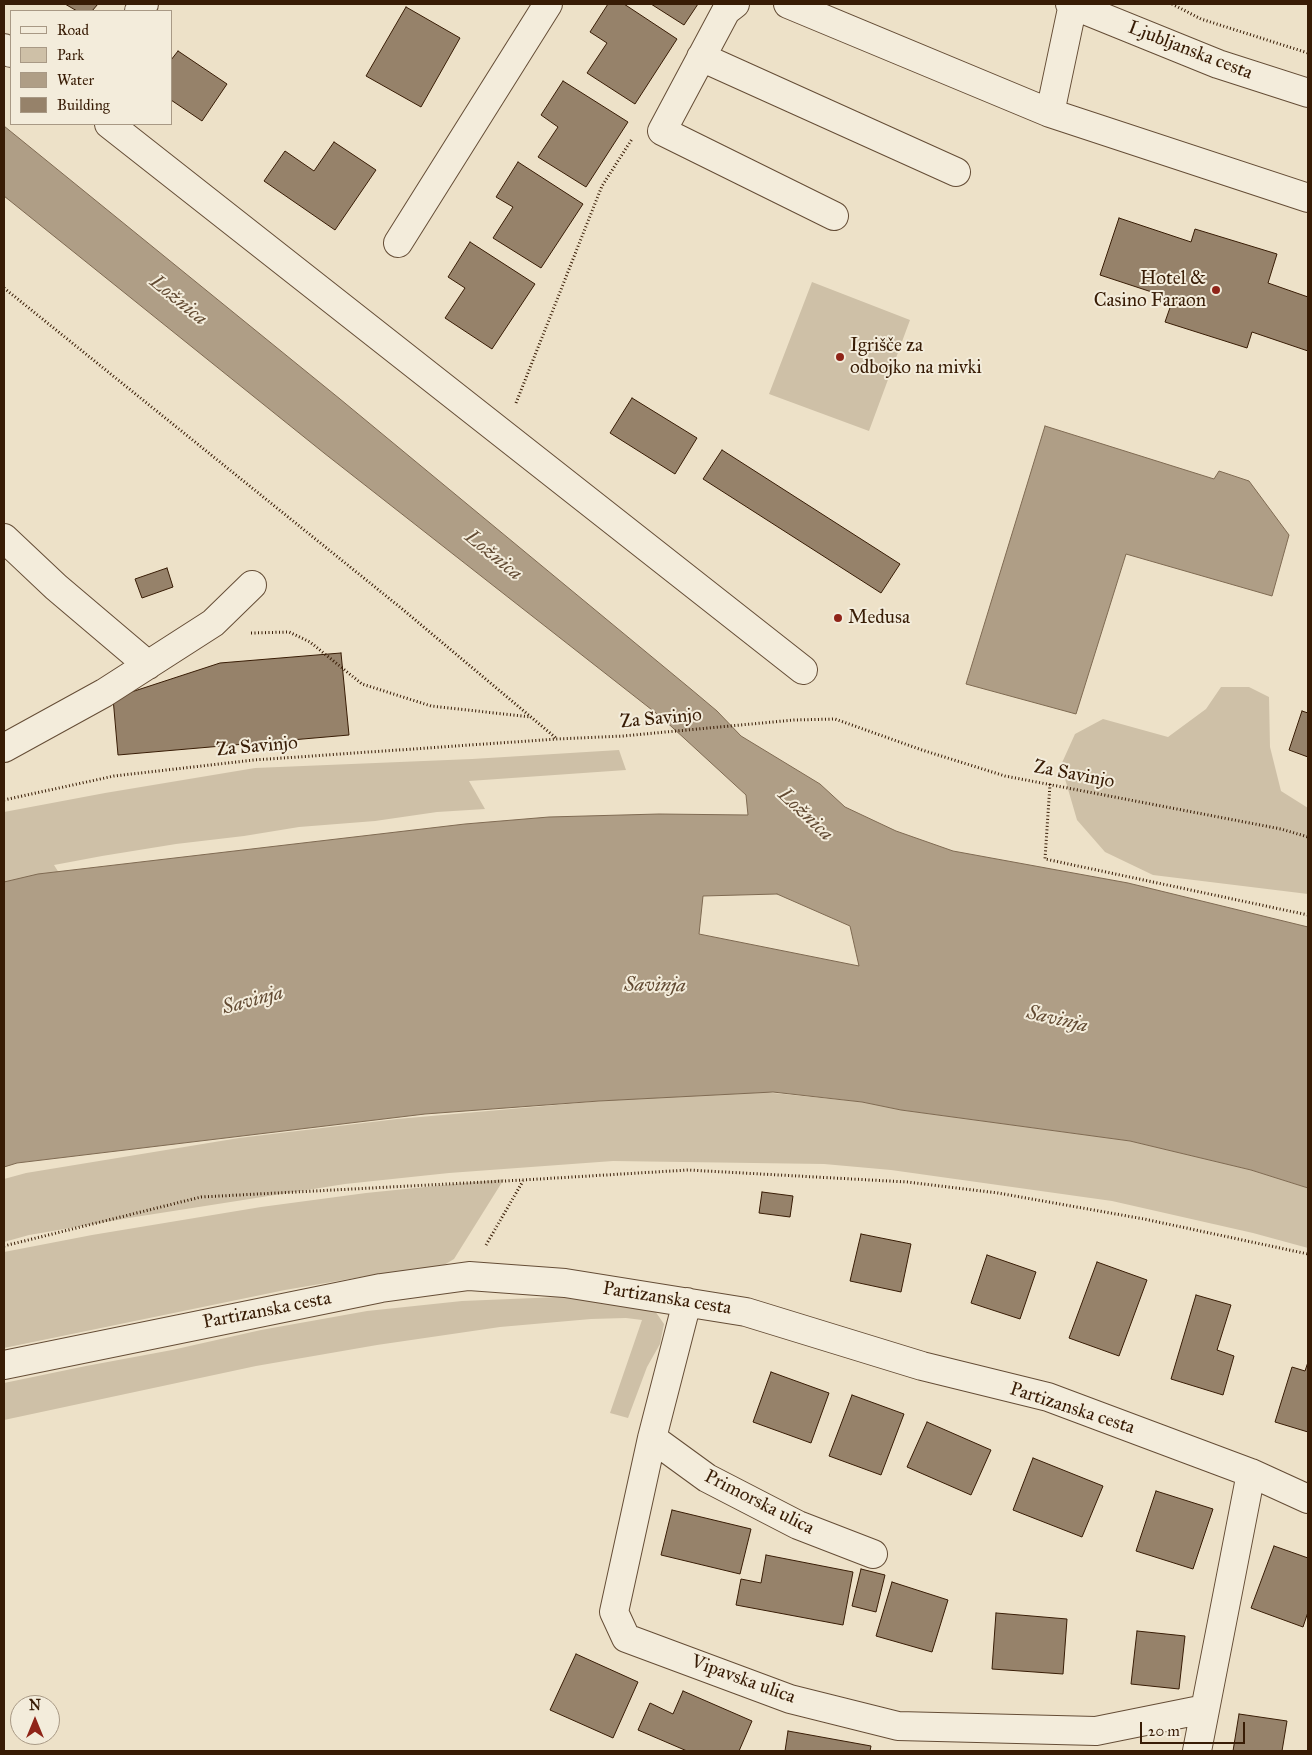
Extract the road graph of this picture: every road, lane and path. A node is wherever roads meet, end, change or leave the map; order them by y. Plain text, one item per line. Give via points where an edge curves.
1 (548, 4) edge
2 (735, 4) edge
3 (788, 4) edge
4 (1072, 4) edge
5 (1172, 4) edge
6 (1308, 53) edge
7 (701, 57) junction
8 (1308, 93) edge
9 (1050, 112) junction
10 (110, 125) edge
11 (634, 136) dead end
12 (956, 172) dead end
13 (1308, 198) edge
14 (834, 216) dead end
15 (398, 243) dead end
16 (4, 288) edge
17 (504, 434) junction
18 (4, 538) edge
19 (252, 585) dead end
20 (243, 633) dead end
21 (148, 665) junction
22 (803, 670) dead end
23 (531, 717) junction
24 (557, 739) junction
25 (4, 748) edge
26 (1050, 784) junction
27 (4, 800) edge
28 (1308, 837) edge
29 (1308, 915) edge
30 (523, 1180) junction
31 (4, 1246) edge
32 (1308, 1254) edge
33 (469, 1276) junction
34 (687, 1302) junction
35 (4, 1365) edge
36 (652, 1438) junction
37 (1251, 1472) junction
38 (1308, 1500) edge
39 (873, 1554) dead end
40 (1205, 1708) junction
41 (1197, 1751) edge

1 - 15 street
2 - 7 street via 726,12
3 - 9 street
4 - 8 street, Ljubljanska cesta via 1218,64
4 - 9 street
5 - 6 path via 1201,19
7 - 12 street
7 - 14 street via 662,131
9 - 13 street
10 - 17 street
11 - 17 path via 602,186
16 - 23 path
17 - 22 street
18 - 21 street
19 - 21 street via 213,623
20 - 23 path via 289,632 310,642 362,684 431,706
21 - 25 street
23 - 24 path
24 - 26 path, Za Savinjo via 794,720 835,720 1004,776
24 - 27 path, Za Savinjo via 244,761 114,776
26 - 28 path, Za Savinjo
26 - 29 path via 1045,858
30 - 31 path via 201,1197
30 - 32 path via 688,1170 907,1182 998,1193
30 - 33 path
33 - 34 street, Partizanska cesta via 565,1283
33 - 35 street, Partizanska cesta via 381,1288
34 - 36 street, Vipavska ulica
34 - 37 street, Partizanska cesta via 746,1312 922,1366 1048,1397
36 - 39 street, Primorska ulica via 706,1478 798,1525
36 - 40 street, Vipavska ulica via 614,1612 626,1638 790,1699 898,1726 1096,1731
37 - 38 street, Partizanska cesta
37 - 40 street
40 - 41 street

